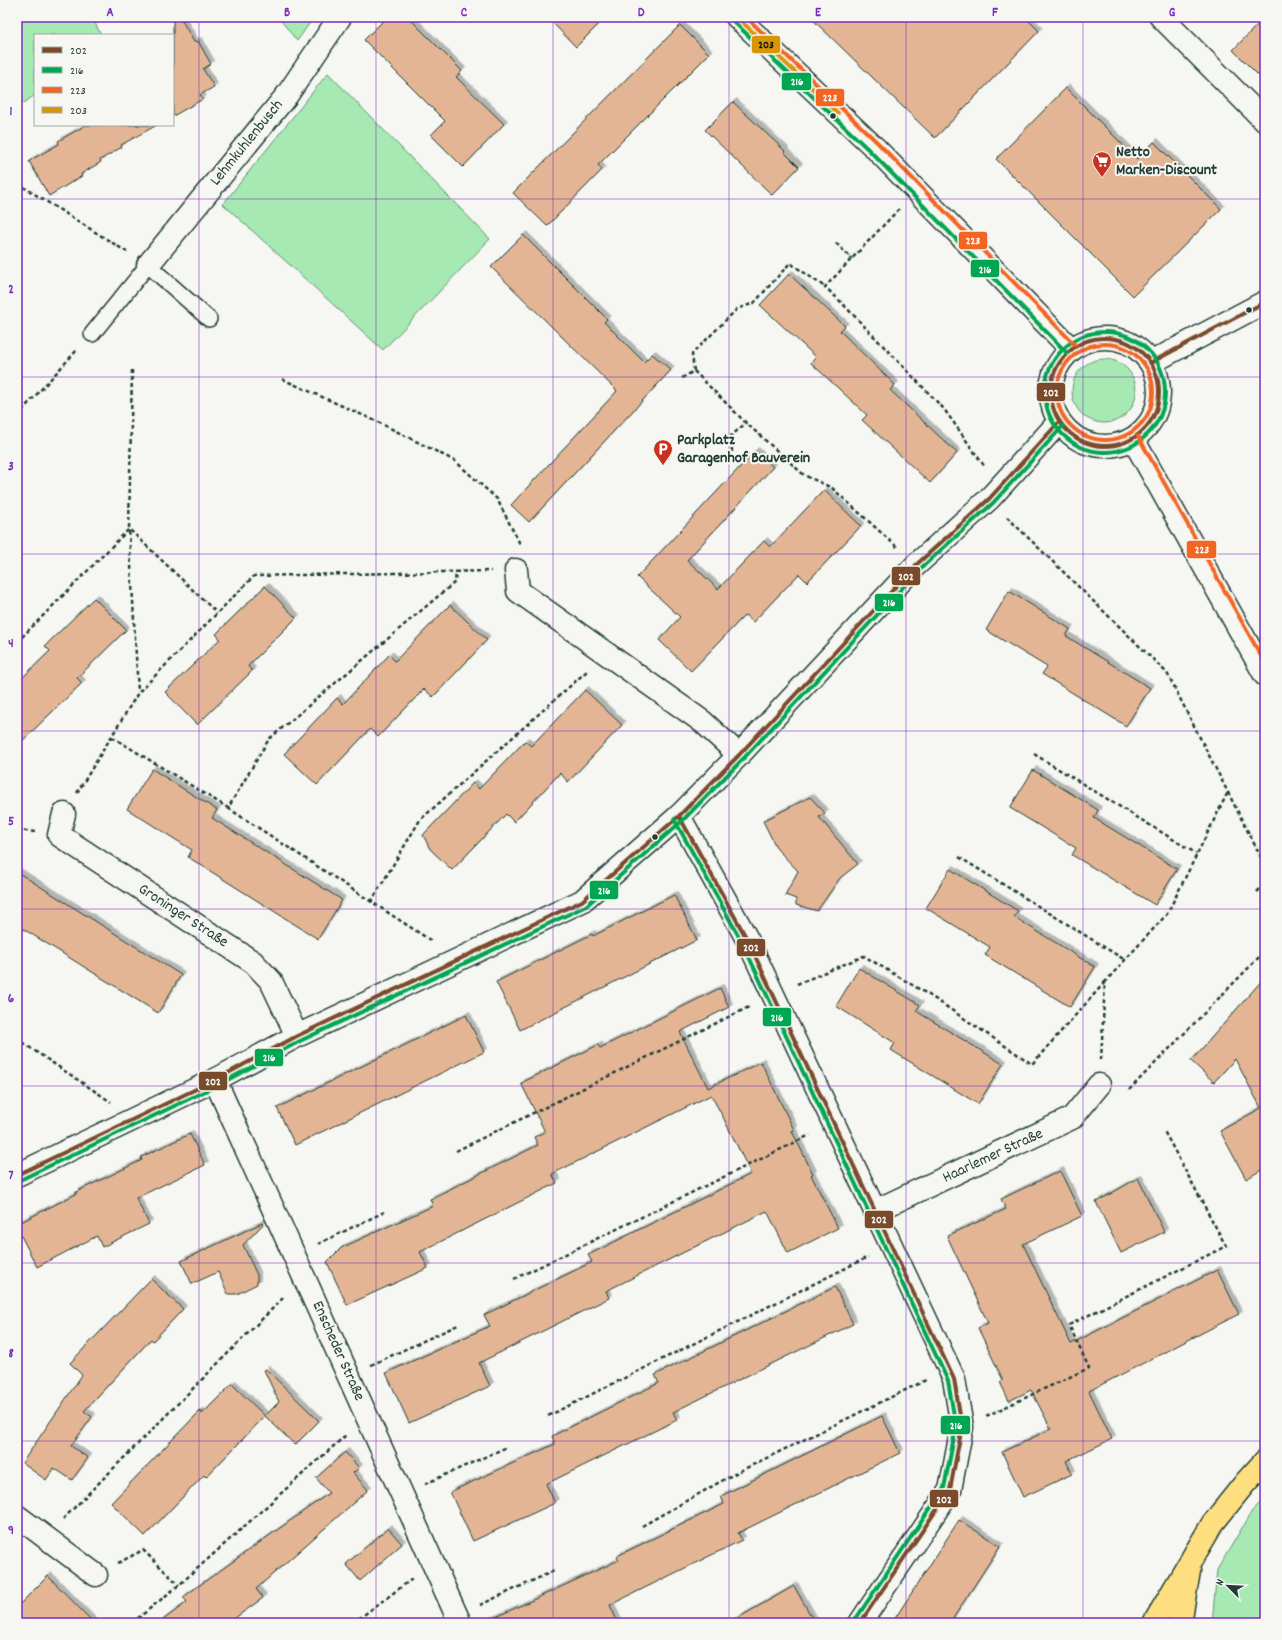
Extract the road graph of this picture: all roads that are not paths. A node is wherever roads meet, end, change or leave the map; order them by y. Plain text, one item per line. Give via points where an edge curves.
1 (340, 17) edge
2 (737, 17) edge
3 (1161, 17) edge
4 (1265, 121) edge
5 (148, 265) junction
6 (1265, 302) edge
7 (209, 319) dead end
8 (92, 334) road end
9 (1071, 349) junction
10 (1152, 362) junction
11 (1059, 422) junction
12 (1134, 439) junction
13 (516, 570) road end
14 (1265, 675) edge
15 (739, 755) junction
16 (64, 814) road end
17 (679, 816) junction
18 (297, 1036) junction
19 (215, 1080) junction
20 (1099, 1085) road end
21 (17, 1175) edge
22 (875, 1211) junction
23 (1265, 1461) edge
24 (17, 1516) edge
25 (1191, 1561) junction
26 (96, 1575) road end
27 (459, 1620) edge
28 (860, 1623) edge
29 (1154, 1623) edge
30 (1180, 1623) edge

1 - 5 street, Lehmkuhlenbusch via 287,95
2 - 9 street via 874,147
3 - 4 street
5 - 7 lane
5 - 8 lane
6 - 10 street
9 - 10 street via 1100,338 1112,338 1130,344
9 - 11 street via 1055,370 1051,398
10 - 12 street via 1158,379 1159,397 1153,417
11 - 12 street via 1075,437 1093,445 1104,446
11 - 15 street via 996,491 916,565
12 - 14 street
13 - 15 street via 518,591 703,722
15 - 17 street
16 - 18 street, Groninger Straße via 59,835 253,962 271,981
17 - 18 street via 582,901
17 - 22 street via 748,939
18 - 19 street
19 - 21 street
19 - 27 street, Enscheder Straße
20 - 22 street, Haarlemer Straße via 1072,1118
22 - 28 street via 954,1379 962,1427 950,1490
23 - 25 highway via 1214,1523
24 - 26 street
25 - 29 highway
25 - 30 highway

